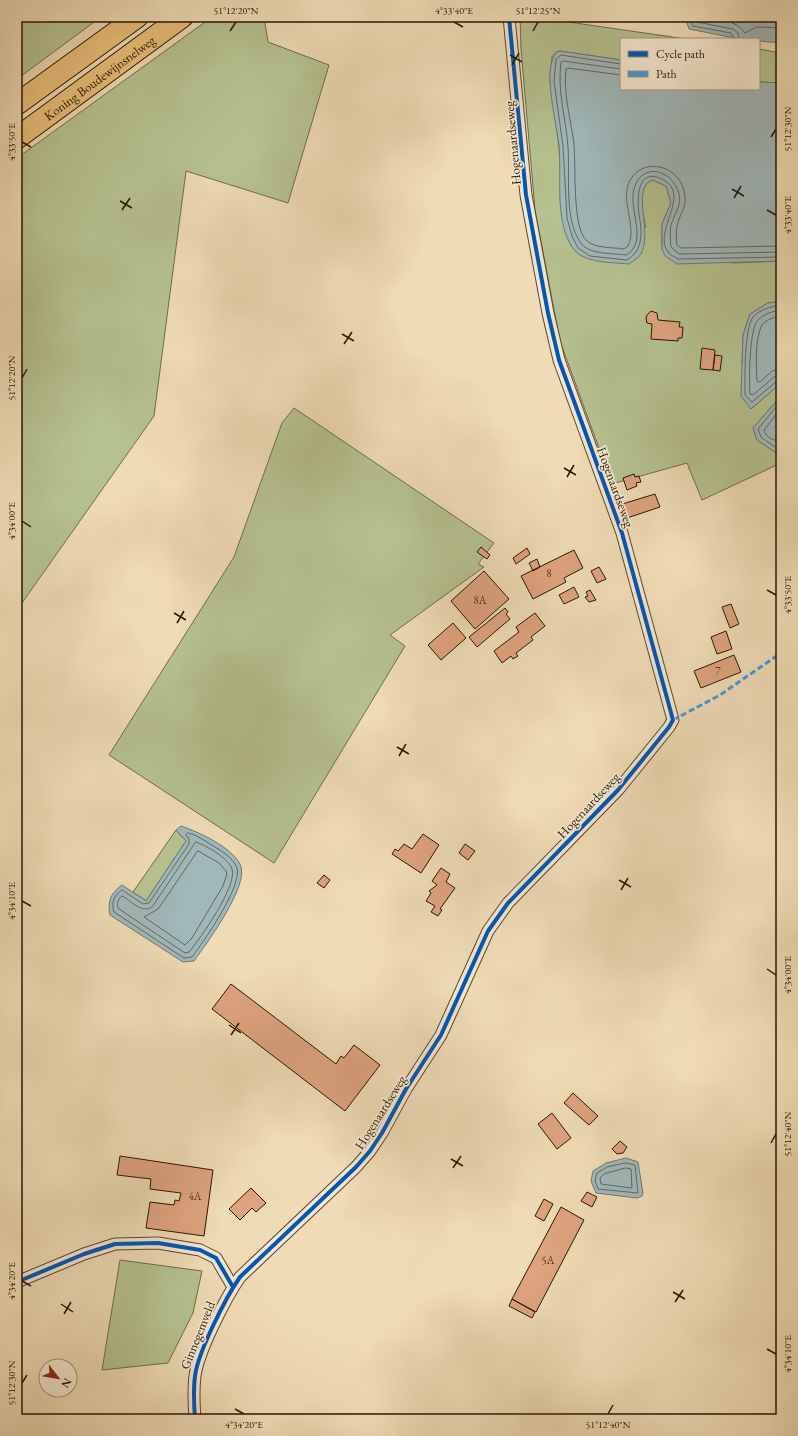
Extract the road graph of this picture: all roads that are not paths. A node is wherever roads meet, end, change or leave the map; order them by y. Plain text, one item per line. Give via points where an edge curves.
1 (137, 17) edge
2 (182, 17) edge
3 (509, 17) edge
4 (17, 104) edge
5 (17, 138) edge
6 (17, 1282) edge
7 (232, 1287) junction
8 (195, 1419) edge

1 - 4 highway, Koning Boudewijnsnelweg
2 - 5 highway, Koning Boudewijnsnelweg
3 - 7 street, Hogenaardseweg via 526,195 559,360 622,533 673,720 618,790 508,903 488,931 441,1035 370,1151 240,1276
6 - 7 street via 115,1244 158,1243 200,1250 216,1258
7 - 8 street, Ginnegemveld via 195,1375

